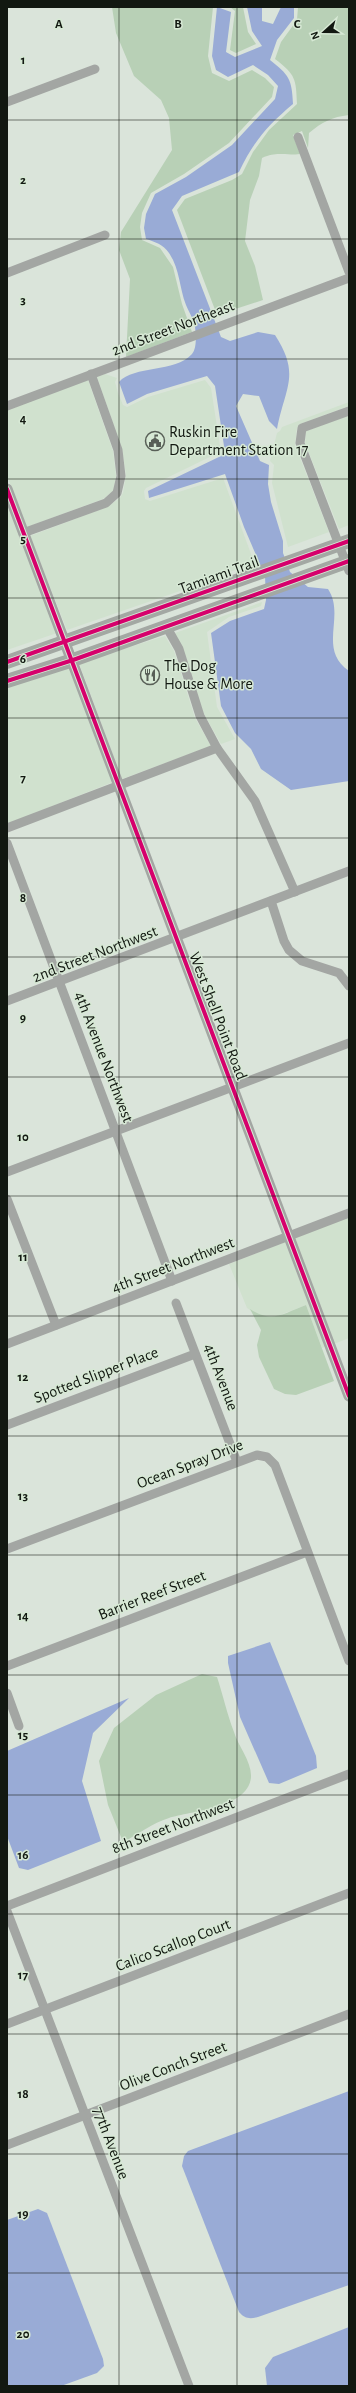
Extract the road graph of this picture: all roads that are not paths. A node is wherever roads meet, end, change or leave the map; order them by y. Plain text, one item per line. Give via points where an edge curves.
1 (95, 69) dead end
2 (7, 102) edge
3 (298, 137) dead end
4 (105, 235) dead end
5 (349, 272) edge
6 (7, 273) edge
7 (349, 278) edge
8 (91, 374) junction
9 (7, 406) edge
10 (349, 410) edge
11 (7, 490) edge
12 (24, 533) junction
13 (344, 542) edge
14 (348, 564) edge
15 (166, 626) junction
16 (66, 643) junction
17 (73, 660) junction
18 (7, 662) edge
19 (7, 681) edge
20 (217, 748) junction
21 (119, 786) junction
22 (7, 828) edge
23 (7, 843) edge
24 (349, 872) edge
25 (295, 892) junction
26 (271, 901) junction
27 (175, 937) junction
28 (60, 981) junction
29 (349, 986) edge
30 (7, 1000) edge
31 (349, 1043) edge
32 (232, 1087) junction
33 (116, 1131) junction
34 (7, 1172) edge
35 (7, 1199) edge
36 (349, 1213) edge
37 (288, 1236) junction
38 (172, 1281) junction
39 (176, 1303) dead end
40 (56, 1325) junction
41 (7, 1344) edge
42 (196, 1354) junction
43 (347, 1384) edge
44 (349, 1396) edge
45 (7, 1425) edge
46 (237, 1462) junction
47 (7, 1549) edge
48 (307, 1552) junction
49 (349, 1660) edge
50 (7, 1666) edge
51 (7, 1693) edge
52 (19, 1726) dead end
53 (349, 1774) edge
54 (349, 1893) edge
55 (7, 1906) edge
56 (7, 1911) edge
57 (45, 2010) junction
58 (349, 2014) edge
59 (7, 2024) edge
60 (85, 2116) junction
61 (7, 2145) edge
62 (189, 2386) edge

1 - 2 street
3 - 5 street
4 - 6 street
7 - 8 street, 2nd Street Northeast
8 - 9 street, 2nd Street Northeast
8 - 12 street via 118,450 121,476 117,493 106,503
10 - 13 street via 302,428 299,436
11 - 12 street, West Shell Point Road
12 - 16 street, West Shell Point Road
13 - 14 street
13 - 16 main road, Tamiami Trail
14 - 15 main road, Tamiami Trail via 315,572
15 - 17 main road, Tamiami Trail
15 - 20 street via 179,649 200,716
16 - 17 street, West Shell Point Road
16 - 18 main road, Tamiami Trail
17 - 19 main road, Tamiami Trail
17 - 21 street, West Shell Point Road
20 - 21 street
20 - 25 street via 255,801
21 - 22 street
21 - 27 street, West Shell Point Road
23 - 28 street, 4th Avenue Northwest
24 - 25 street, 2nd Street Northwest
25 - 26 street, 2nd Street Northwest
26 - 27 street, 2nd Street Northwest
26 - 29 street via 289,950 302,961 339,973
27 - 28 street, 2nd Street Northwest
27 - 32 street, West Shell Point Road
28 - 30 street, 2nd Street Northwest
28 - 33 street, 4th Avenue Northwest
31 - 32 street
32 - 33 street
32 - 37 street, West Shell Point Road
33 - 34 street
33 - 38 street, 4th Avenue Northwest
35 - 40 street
36 - 37 street, 4th Street Northwest
37 - 38 street, 4th Street Northwest
37 - 43 street, West Shell Point Road
38 - 40 street, 4th Street Northwest
39 - 42 street, 4th Avenue
40 - 41 street, 4th Street Northwest
42 - 45 street, Spotted Slipper Place
42 - 46 street, 4th Avenue
43 - 44 street, West Shell Point Road
46 - 47 street, Ocean Spray Drive
46 - 48 street, Ocean Spray Drive via 257,1455 267,1457 275,1465
48 - 49 street, Ocean Spray Drive
48 - 50 street, Barrier Reef Street
51 - 52 street
53 - 55 street, 8th Street Northwest
54 - 57 street, Calico Scallop Court
56 - 57 street, 77th Avenue
57 - 59 street, Calico Scallop Court
57 - 60 street, 77th Avenue
58 - 60 street, Olive Conch Street
60 - 61 street, Olive Conch Street
60 - 62 street, 77th Avenue

